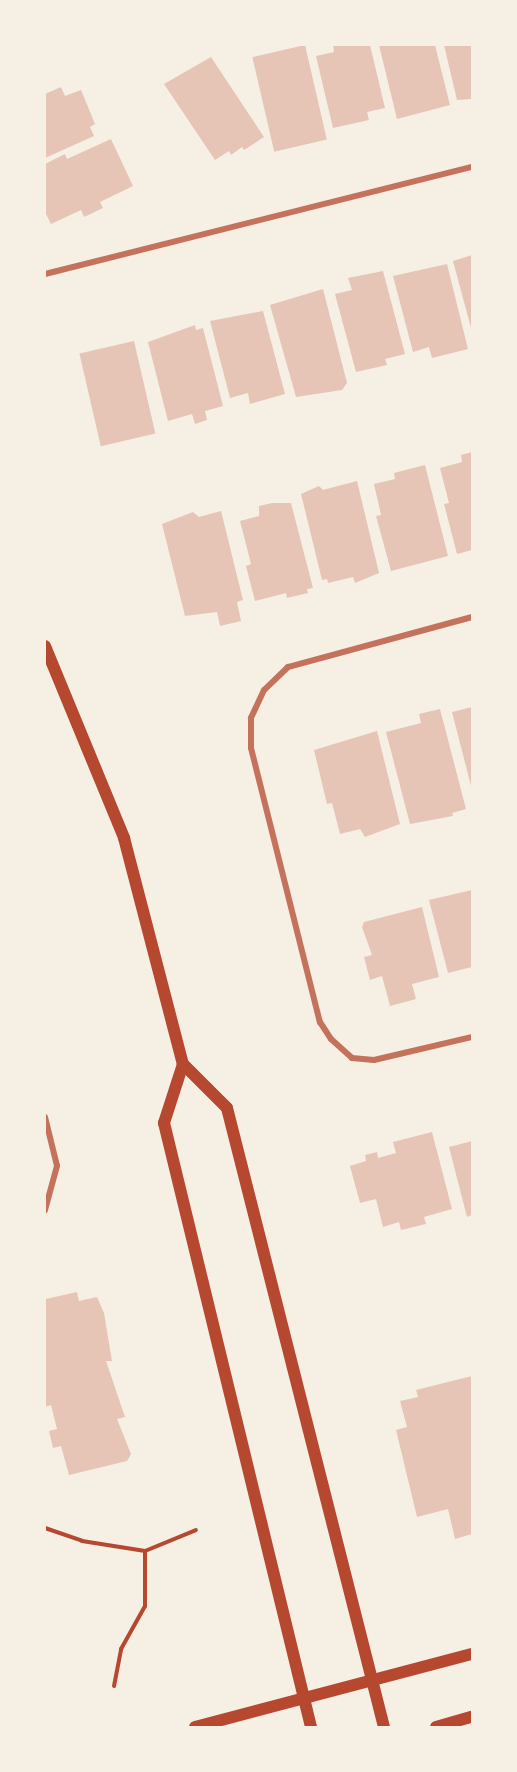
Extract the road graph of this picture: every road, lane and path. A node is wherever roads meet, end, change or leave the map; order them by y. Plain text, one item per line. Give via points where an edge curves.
1 (472, 167) edge
2 (45, 274) edge
3 (472, 617) edge
4 (45, 646) edge
5 (472, 1037) edge
6 (183, 1064) junction
7 (45, 1117) edge
8 (45, 1210) edge
9 (45, 1528) edge
10 (196, 1530) dead end
11 (145, 1551) junction
12 (472, 1654) edge
13 (372, 1680) junction
14 (114, 1686) dead end
15 (303, 1698) junction
16 (472, 1717) edge
17 (195, 1727) edge
18 (310, 1727) edge
19 (384, 1727) edge
20 (436, 1727) edge

1 - 2 street
3 - 5 street via 288,667 264,690 251,718 251,748 320,1022 331,1039 352,1058 374,1060
4 - 6 main road via 124,838
6 - 13 main road via 227,1108
6 - 15 main road via 164,1123
7 - 8 street via 57,1166 50,1204
9 - 11 path via 82,1541
10 - 11 path
11 - 14 path via 145,1606 121,1649
12 - 13 main road
13 - 15 main road
13 - 19 main road
15 - 17 main road
15 - 18 main road
16 - 20 main road

